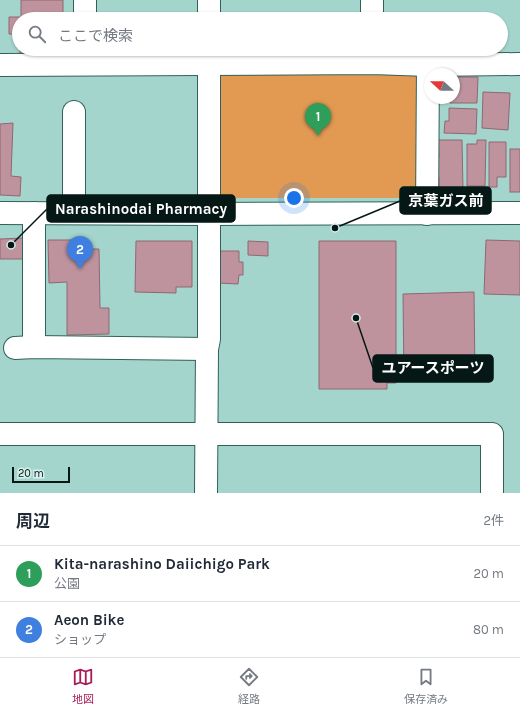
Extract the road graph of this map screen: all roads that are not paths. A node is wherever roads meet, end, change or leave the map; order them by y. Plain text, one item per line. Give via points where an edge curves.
1 (84, 0) edge
2 (209, 0) edge
3 (372, 0) edge
4 (85, 12) edge
5 (209, 12) edge
6 (372, 12) edge
7 (86, 56) edge
8 (210, 56) edge
9 (373, 56) edge
10 (428, 64) junction
11 (520, 64) edge
12 (0, 65) edge
13 (74, 112) dead end
14 (0, 213) edge
15 (34, 213) junction
16 (74, 213) junction
17 (520, 213) edge
18 (209, 214) junction
19 (427, 214) junction
20 (207, 348) junction
21 (0, 434) edge
22 (207, 434) junction
23 (206, 493) edge
24 (492, 493) edge

1 - 4 street
2 - 5 street
3 - 6 street
7 - 8 street
7 - 12 street
8 - 9 street
8 - 18 street
9 - 10 street
10 - 11 street
10 - 19 street
13 - 16 street
14 - 15 street
15 - 16 street
15 - 20 street via 24,348
16 - 18 street
17 - 19 street
18 - 19 street
18 - 20 street
20 - 22 street
21 - 22 street
22 - 23 street
22 - 24 street via 492,434

